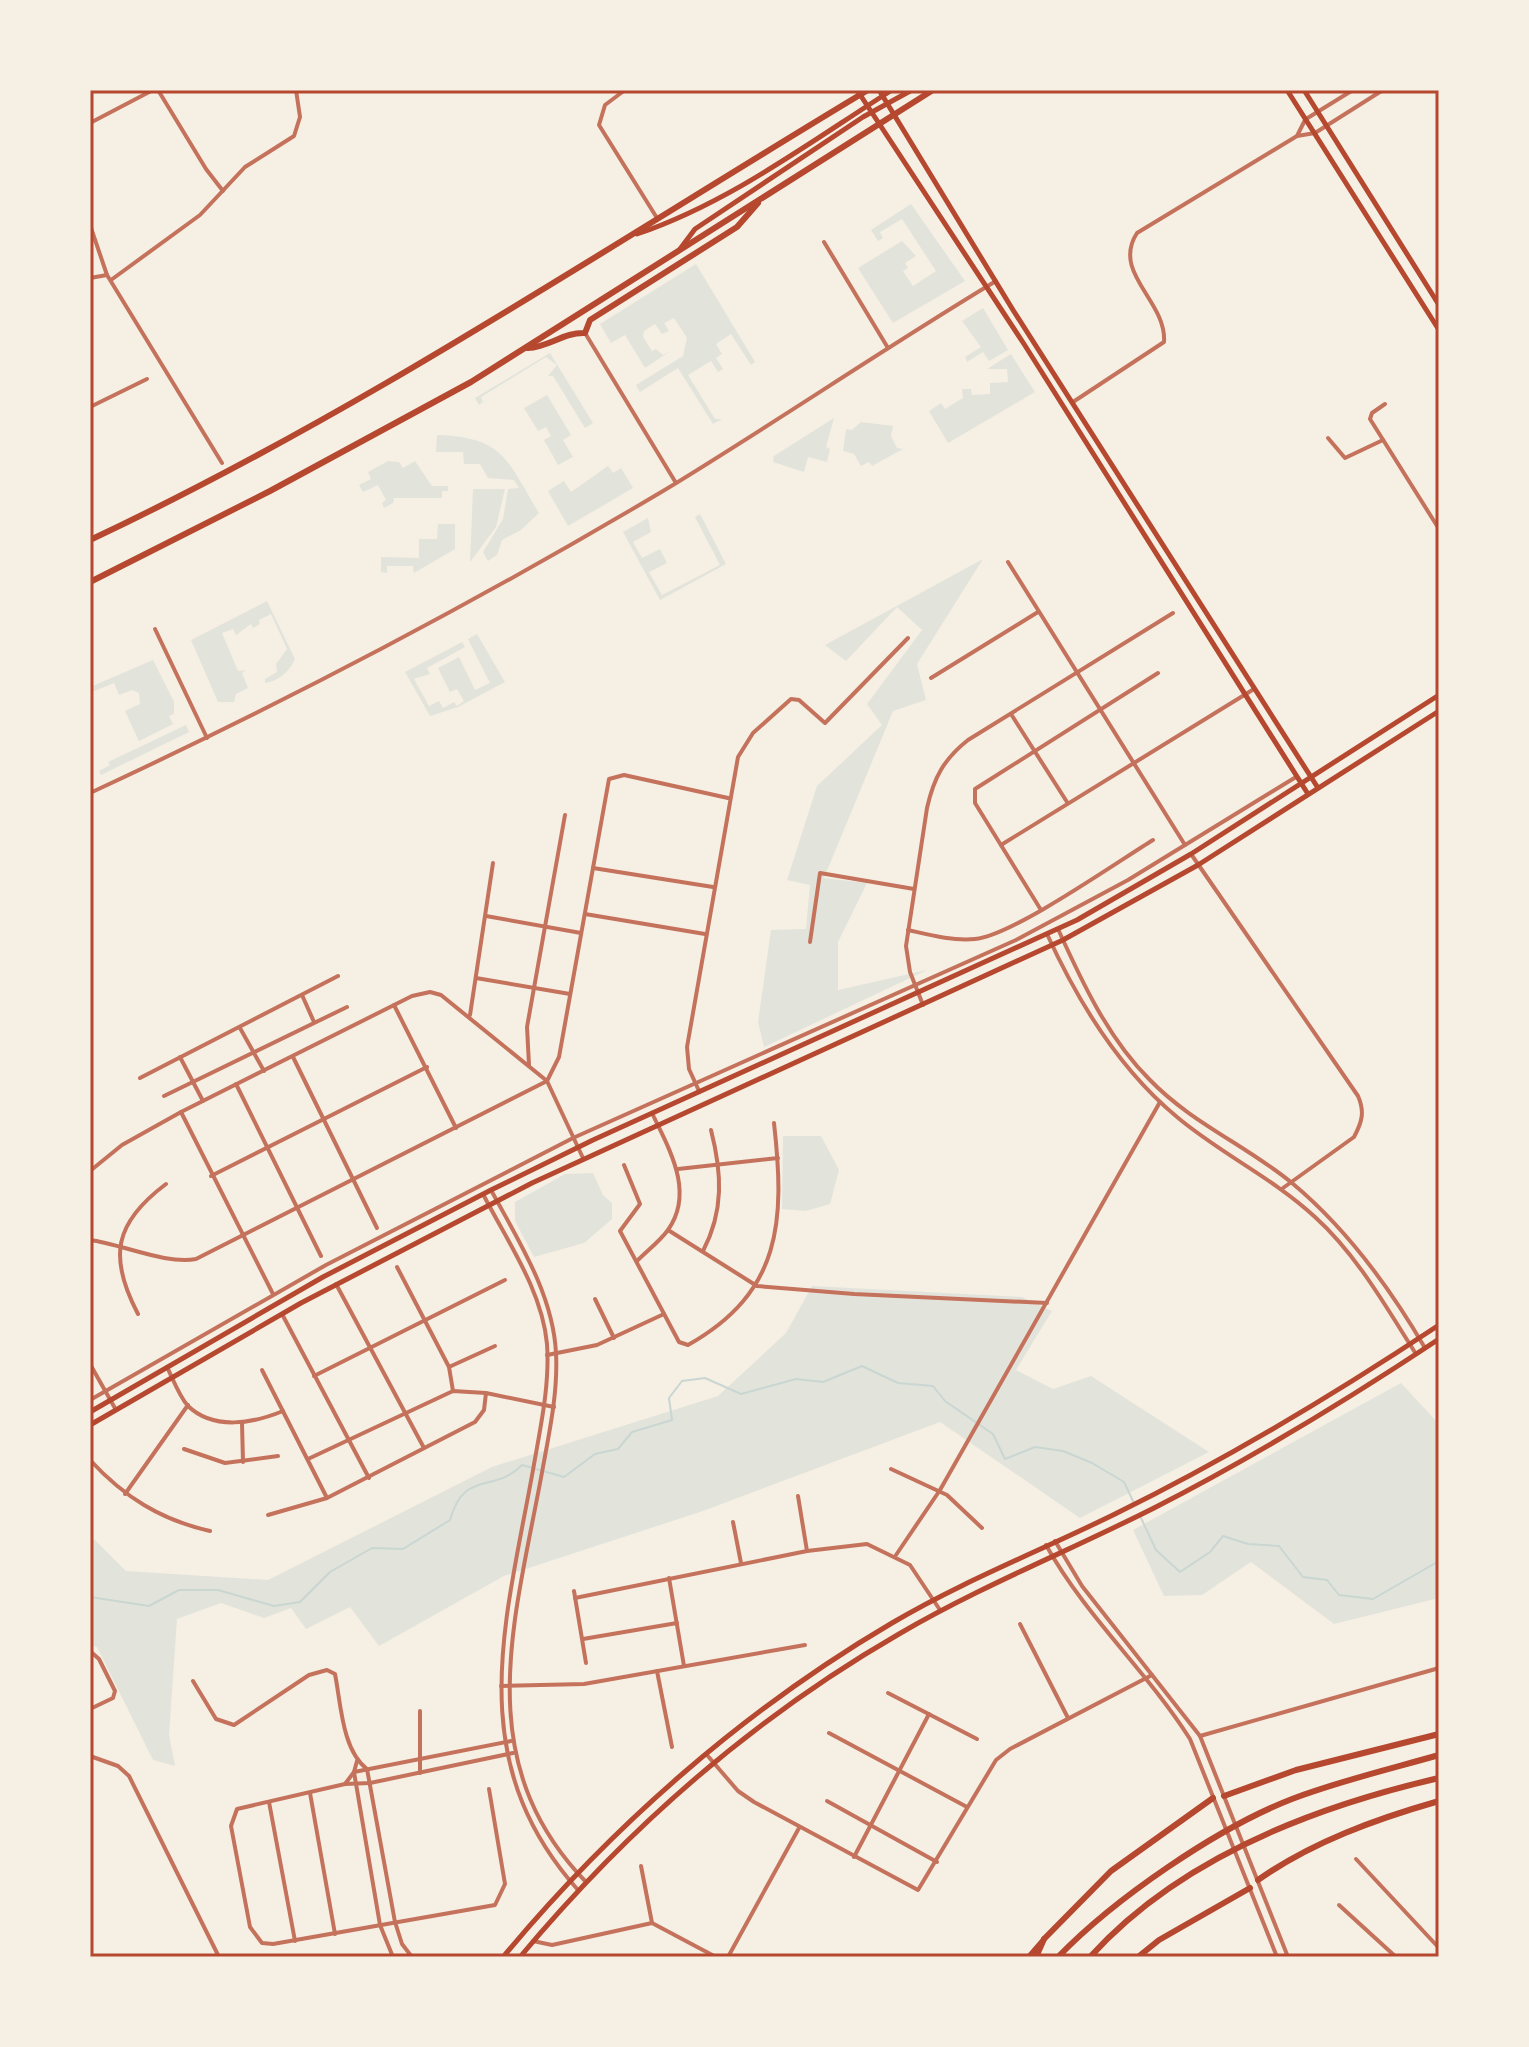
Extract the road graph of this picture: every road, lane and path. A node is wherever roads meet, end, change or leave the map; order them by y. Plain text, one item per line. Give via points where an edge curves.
1 (155, 90) edge
2 (296, 90) edge
3 (625, 90) edge
4 (868, 90) edge
5 (892, 90) edge
6 (912, 90) edge
7 (933, 90) edge
8 (1287, 90) edge
9 (1304, 90) edge
10 (1353, 90) edge
11 (1383, 90) edge
12 (880, 91) edge
13 (860, 95) edge
14 (1318, 112) junction
15 (894, 113) junction
16 (1306, 119) junction
17 (90, 123) edge
18 (877, 123) junction
19 (1327, 126) junction
20 (1315, 133) junction
21 (1297, 136) junction
22 (925, 168) junction
23 (912, 176) junction
24 (223, 191) junction
25 (763, 197) junction
26 (658, 220) junction
27 (90, 225) edge
28 (637, 234) junction
29 (824, 242) dead end
30 (679, 250) junction
31 (90, 278) edge
32 (109, 278) junction
33 (996, 281) junction
34 (986, 287) junction
35 (1439, 305) edge
36 (1439, 330) edge
37 (585, 333) junction
38 (527, 348) junction
39 (888, 348) junction
40 (1047, 362) junction
41 (1038, 367) junction
42 (147, 379) dead end
43 (1073, 402) junction
44 (1385, 404) dead end
45 (90, 407) edge
46 (1328, 438) dead end
47 (1383, 440) junction
48 (222, 463) dead end
49 (676, 483) junction
50 (1439, 529) edge
51 (90, 540) edge
52 (1008, 562) dead end
53 (90, 582) edge
54 (1038, 612) junction
55 (1173, 613) dead end
56 (155, 629) dead end
57 (908, 638) dead end
58 (1158, 673) dead end
59 (1076, 674) junction
60 (931, 678) dead end
61 (1254, 688) junction
62 (1245, 694) junction
63 (1439, 695) edge
64 (1098, 711) junction
65 (1439, 711) edge
66 (1011, 714) junction
67 (207, 738) junction
68 (1034, 751) junction
69 (1131, 762) junction
70 (1310, 776) junction
71 (1298, 779) junction
72 (1318, 788) junction
73 (90, 793) edge
74 (1308, 794) junction
75 (728, 798) junction
76 (1067, 802) junction
77 (565, 815) dead end
78 (1153, 840) dead end
79 (1001, 845) junction
80 (1185, 846) junction
81 (1191, 854) junction
82 (493, 863) dead end
83 (1198, 865) junction
84 (593, 868) junction
85 (713, 887) junction
86 (914, 889) junction
87 (1041, 910) junction
88 (585, 914) junction
89 (486, 916) junction
90 (545, 926) junction
91 (1058, 929) junction
92 (908, 930) junction
93 (581, 933) junction
94 (705, 934) junction
95 (1047, 934) junction
96 (1063, 940) junction
97 (810, 942) dead end
98 (1052, 946) junction
99 (338, 976) dead end
100 (476, 978) junction
101 (533, 987) junction
102 (916, 989) junction
103 (570, 994) junction
104 (302, 995) junction
105 (394, 1005) junction
106 (923, 1005) junction
107 (347, 1007) dead end
108 (469, 1016) junction
109 (314, 1023) junction
110 (240, 1027) junction
111 (254, 1053) junction
112 (180, 1057) junction
113 (293, 1057) junction
114 (529, 1066) junction
115 (427, 1067) junction
116 (264, 1071) junction
117 (140, 1078) dead end
118 (547, 1081) junction
119 (193, 1082) junction
120 (694, 1082) junction
121 (236, 1084) junction
122 (699, 1091) junction
123 (164, 1096) dead end
124 (203, 1101) junction
125 (1160, 1102) junction
126 (181, 1112) junction
127 (652, 1113) junction
128 (324, 1120) junction
129 (774, 1123) dead end
130 (658, 1125) junction
131 (456, 1128) junction
132 (711, 1130) dead end
133 (573, 1138) junction
134 (267, 1147) junction
135 (577, 1147) junction
136 (536, 1156) junction
137 (583, 1158) junction
138 (778, 1158) junction
139 (540, 1165) junction
140 (624, 1165) dead end
141 (720, 1167) junction
142 (678, 1169) junction
143 (90, 1171) edge
144 (211, 1176) junction
145 (355, 1181) junction
146 (1290, 1182) junction
147 (166, 1184) dead end
148 (1283, 1188) junction
149 (491, 1190) junction
150 (483, 1194) junction
151 (497, 1201) junction
152 (489, 1205) junction
153 (298, 1210) junction
154 (377, 1228) dead end
155 (668, 1230) junction
156 (243, 1236) junction
157 (90, 1240) edge
158 (121, 1244) junction
159 (703, 1251) junction
160 (321, 1256) dead end
161 (637, 1261) junction
162 (397, 1267) dead end
163 (505, 1280) dead end
164 (336, 1284) junction
165 (757, 1286) junction
166 (273, 1294) junction
167 (595, 1299) dead end
168 (1047, 1303) junction
169 (138, 1314) dead end
170 (282, 1314) junction
171 (664, 1314) junction
172 (425, 1320) junction
173 (1439, 1325) edge
174 (614, 1338) junction
175 (1419, 1338) junction
176 (1439, 1339) edge
177 (1410, 1343) junction
178 (495, 1346) dead end
179 (370, 1348) junction
180 (1425, 1348) junction
181 (1416, 1354) junction
182 (547, 1355) junction
183 (556, 1355) junction
184 (90, 1364) edge
185 (167, 1367) junction
186 (449, 1367) junction
187 (262, 1370) dead end
188 (314, 1376) junction
189 (173, 1378) junction
190 (105, 1391) junction
191 (453, 1391) junction
192 (486, 1393) junction
193 (90, 1400) edge
194 (110, 1400) junction
195 (188, 1405) junction
196 (544, 1405) junction
197 (554, 1407) junction
198 (116, 1410) junction
199 (283, 1411) junction
200 (90, 1412) edge
201 (402, 1412) junction
202 (242, 1423) junction
203 (90, 1425) edge
204 (348, 1441) junction
205 (424, 1448) junction
206 (184, 1449) dead end
207 (278, 1456) dead end
208 (308, 1459) junction
209 (90, 1460) edge
210 (243, 1462) junction
211 (891, 1469) dead end
212 (369, 1478) junction
213 (940, 1490) junction
214 (125, 1494) junction
215 (798, 1496) dead end
216 (327, 1498) junction
217 (268, 1515) dead end
218 (733, 1522) dead end
219 (982, 1528) dead end
220 (210, 1531) dead end
221 (1055, 1541) junction
222 (1046, 1545) junction
223 (807, 1551) junction
224 (1061, 1553) junction
225 (896, 1555) junction
226 (1052, 1557) junction
227 (741, 1564) junction
228 (669, 1578) junction
229 (574, 1591) dead end
230 (575, 1598) junction
231 (935, 1599) junction
232 (940, 1610) junction
233 (677, 1623) junction
234 (1020, 1624) dead end
235 (583, 1639) junction
236 (805, 1645) dead end
237 (90, 1651) edge
238 (586, 1663) dead end
239 (684, 1666) junction
240 (1439, 1668) edge
241 (657, 1671) junction
242 (1152, 1675) junction
243 (1144, 1678) junction
244 (193, 1681) dead end
245 (501, 1686) junction
246 (509, 1686) junction
247 (888, 1693) dead end
248 (90, 1709) edge
249 (420, 1711) dead end
250 (929, 1714) junction
251 (1068, 1718) junction
252 (829, 1733) dead end
253 (1439, 1734) edge
254 (1200, 1736) junction
255 (977, 1739) dead end
256 (511, 1741) junction
257 (503, 1742) junction
258 (672, 1747) dead end
259 (513, 1753) junction
260 (505, 1755) junction
261 (707, 1755) junction
262 (1439, 1755) edge
263 (90, 1756) edge
264 (422, 1758) junction
265 (357, 1761) junction
266 (715, 1764) junction
267 (367, 1769) junction
268 (900, 1771) junction
269 (354, 1772) junction
270 (420, 1773) junction
271 (1439, 1778) edge
272 (370, 1783) junction
273 (345, 1784) junction
274 (357, 1786) junction
275 (489, 1789) dead end
276 (310, 1793) junction
277 (1224, 1796) junction
278 (1213, 1798) junction
279 (827, 1801) dead end
280 (1439, 1801) edge
281 (269, 1802) junction
282 (967, 1807) junction
283 (871, 1825) junction
284 (799, 1828) junction
285 (854, 1857) junction
286 (1356, 1859) dead end
287 (937, 1862) junction
288 (641, 1866) dead end
289 (577, 1873) junction
290 (1258, 1880) junction
291 (569, 1881) junction
292 (586, 1882) junction
293 (1250, 1888) junction
294 (578, 1890) junction
295 (1339, 1905) dead end
296 (395, 1922) junction
297 (652, 1923) junction
298 (380, 1925) junction
299 (335, 1934) junction
300 (1044, 1939) junction
301 (295, 1941) junction
302 (533, 1941) junction
303 (1439, 1948) edge
304 (219, 1957) edge
305 (393, 1957) edge
306 (412, 1957) edge
307 (503, 1957) edge
308 (520, 1957) edge
309 (716, 1957) edge
310 (728, 1957) edge
311 (1029, 1957) edge
312 (1036, 1957) edge
313 (1058, 1957) edge
314 (1090, 1957) edge
315 (1138, 1957) edge
316 (1277, 1957) edge
317 (1288, 1957) edge
318 (1396, 1957) edge

1 - 17 street
1 - 24 street
2 - 24 street via 300,117 294,136 245,167
3 - 26 street via 605,105 599,125
4 - 13 main road
5 - 28 main road via 748,182 668,224
6 - 30 main road via 695,229
7 - 15 main road
8 - 16 main road
9 - 14 main road
10 - 14 street
11 - 19 street
12 - 15 main road
13 - 18 main road
13 - 26 main road
14 - 16 street
14 - 19 main road
15 - 18 main road
15 - 22 main road
16 - 20 main road
16 - 21 street
18 - 23 main road
18 - 25 main road
19 - 20 street
19 - 35 main road
20 - 21 street
20 - 36 main road
21 - 43 street via 1137,233 1128,247 1129,264 1158,315 1164,342
22 - 23 main road
22 - 33 main road
23 - 34 main road
24 - 32 street via 200,215
25 - 30 main road
25 - 37 main road via 737,227 590,320
26 - 28 main road
27 - 32 street
28 - 51 main road via 359,398
29 - 39 street
30 - 38 main road
31 - 32 street
32 - 48 street
33 - 34 street
33 - 40 main road
34 - 39 street
34 - 41 main road
37 - 38 main road
37 - 49 street
38 - 53 main road via 270,491
39 - 49 street
40 - 41 main road
40 - 43 main road
41 - 62 main road
42 - 45 street
43 - 61 main road
44 - 47 street via 1370,416
46 - 47 street via 1345,458
47 - 50 street
49 - 67 street via 448,612
52 - 54 street
54 - 59 street
54 - 60 street
55 - 59 street
56 - 67 street
57 - 75 street via 825,723 796,699 785,703 746,742
58 - 64 street
59 - 64 street
59 - 66 street
61 - 62 street
61 - 70 main road
62 - 69 street
62 - 71 main road
63 - 70 main road
64 - 68 street
64 - 69 street
65 - 72 main road
66 - 68 street
66 - 86 street via 955,751 937,774
67 - 73 street
68 - 76 street
68 - 79 street via 975,789 975,803
69 - 76 street
69 - 80 street
70 - 71 main road
70 - 72 main road
71 - 74 main road
71 - 80 street
71 - 81 main road
72 - 74 main road
74 - 83 main road
75 - 84 street via 612,776
75 - 85 street
76 - 79 street
77 - 90 street
78 - 87 street
79 - 87 street
80 - 102 street
81 - 83 street
81 - 91 main road
82 - 89 street
83 - 96 main road
83 - 146 street via 1361,1101 1362,1119 1354,1137
84 - 85 street
84 - 88 street
85 - 94 street
86 - 92 street
86 - 97 street via 820,873
87 - 92 street via 978,939
88 - 93 street
88 - 94 street
89 - 90 street
89 - 100 street
90 - 93 street
90 - 101 street
91 - 95 main road
91 - 96 street
92 - 102 street via 907,959
93 - 103 street
94 - 120 street via 687,1047
95 - 98 street
95 - 102 main road
96 - 98 main road
96 - 146 street via 1113,1034 1150,1080 1210,1131
98 - 106 main road
98 - 125 street via 1100,1030
99 - 104 street
100 - 101 street
100 - 108 street
101 - 103 street
101 - 114 street via 526,1036
102 - 106 street
102 - 120 street
102 - 122 main road
103 - 118 street via 559,1057
104 - 109 street
104 - 110 street
105 - 108 street via 422,993 438,993
105 - 113 street
105 - 115 street
106 - 130 main road
107 - 109 street
108 - 114 street
109 - 111 street
110 - 111 street
110 - 112 street
111 - 116 street
111 - 119 street
112 - 117 street
112 - 119 street
113 - 116 street
113 - 128 street
114 - 118 street
115 - 128 street
115 - 131 street
116 - 121 street
118 - 131 street
118 - 133 street
119 - 123 street
119 - 124 street
120 - 122 street
120 - 133 street
121 - 124 street
121 - 134 street
122 - 127 main road
124 - 126 street
125 - 148 street
125 - 168 street
126 - 143 street via 122,1145
126 - 144 street
127 - 130 street
127 - 135 main road
128 - 134 street
128 - 145 street
129 - 138 street
130 - 137 main road
130 - 142 street
131 - 145 street
132 - 141 street
133 - 135 street
133 - 136 street
134 - 144 street
134 - 153 street
135 - 137 street
135 - 139 main road
136 - 139 street
136 - 166 street
137 - 151 main road
138 - 141 street
138 - 165 street via 775,1243
139 - 149 main road
140 - 161 street via 640,1204 620,1231
141 - 142 street
141 - 159 street via 717,1218
142 - 155 street via 679,1198
144 - 156 street
145 - 153 street
145 - 154 street
146 - 148 street
146 - 175 street via 1356,1248
147 - 158 street via 132,1213
148 - 177 street via 1348,1252
149 - 150 main road
149 - 151 street
150 - 152 street
150 - 185 main road via 323,1277
151 - 152 main road
151 - 183 street via 543,1293
152 - 164 main road
152 - 182 street via 530,1284 544,1325
153 - 156 street
153 - 160 street
155 - 159 street
155 - 161 street
156 - 158 street via 186,1261
156 - 166 street
157 - 158 street
158 - 169 street via 120,1277
159 - 165 street
161 - 171 street
162 - 172 street
163 - 172 street
164 - 170 main road
164 - 179 street
165 - 168 street
165 - 171 street via 731,1316 688,1345 679,1342
166 - 190 street
167 - 174 street
168 - 213 street
170 - 188 street
170 - 189 main road
171 - 174 street
172 - 179 street
172 - 186 street
173 - 175 main road
174 - 183 street
175 - 177 main road
175 - 180 street
176 - 180 main road
177 - 181 street
177 - 221 main road via 1151,1495
178 - 186 street
179 - 188 street
179 - 201 street
180 - 181 main road
181 - 224 main road via 1288,1435
182 - 183 street
182 - 196 street
183 - 197 street
184 - 190 street
185 - 189 street
185 - 194 main road
186 - 191 street
187 - 199 street
188 - 204 street
189 - 195 street
189 - 198 main road
190 - 193 street
190 - 194 street
191 - 192 street
191 - 201 street
192 - 196 street
192 - 205 street via 484,1410 475,1422
194 - 198 street
194 - 200 main road
195 - 202 street via 205,1416
195 - 214 street
196 - 197 street
196 - 245 street
197 - 246 street
198 - 203 main road
199 - 202 street
199 - 208 street
201 - 204 street
201 - 205 street
202 - 210 street
204 - 208 street
204 - 212 street
205 - 212 street
206 - 210 street via 206,1459
207 - 210 street
208 - 216 street
209 - 214 street
211 - 213 street
212 - 216 street
213 - 219 street
213 - 225 street
214 - 220 street via 162,1515
215 - 223 street
216 - 217 street
218 - 227 street
221 - 222 main road
221 - 224 street
222 - 226 street
222 - 231 main road
223 - 225 street via 867,1544
223 - 227 street
224 - 226 main road
224 - 242 street
225 - 231 street via 922,1578
226 - 232 main road
226 - 243 street
227 - 228 street
228 - 230 street
228 - 233 street
229 - 230 street
230 - 235 street
231 - 232 street
231 - 261 main road via 842,1655
232 - 266 main road via 826,1680
233 - 235 street
233 - 239 street
234 - 251 street
235 - 238 street
236 - 239 street
237 - 248 street via 115,1691 113,1698
239 - 241 street
240 - 254 street
241 - 246 street via 584,1684
241 - 258 street
242 - 243 street
242 - 254 street
243 - 251 street
243 - 278 street via 1190,1739
244 - 265 street via 216,1719 234,1725 309,1675 327,1670 335,1674
245 - 246 street
245 - 257 street
246 - 256 street
247 - 250 street
249 - 264 street
250 - 255 street
250 - 268 street
251 - 282 street via 996,1760
252 - 268 street
253 - 277 main road via 1296,1770
254 - 277 street
256 - 257 street
256 - 259 street
257 - 260 street
257 - 264 street
259 - 260 street
259 - 289 street via 532,1811
260 - 270 street
260 - 291 street via 531,1827
261 - 266 street
261 - 289 main road
262 - 313 main road via 1325,1787 1252,1819 1140,1886
263 - 304 street via 118,1766 133,1783
264 - 267 street
264 - 270 street
265 - 267 street
265 - 269 street
266 - 284 street via 738,1791
266 - 292 main road via 665,1804
267 - 269 street
267 - 272 street
268 - 282 street
268 - 283 street
269 - 273 street
269 - 274 street
270 - 272 street
271 - 314 main road via 1331,1808 1222,1856 1149,1903
272 - 274 street
272 - 296 street
273 - 274 street
273 - 276 street
274 - 298 street
275 - 296 street via 505,1884 500,1899 483,1908
276 - 281 street
276 - 299 street
277 - 290 street
278 - 293 street
278 - 300 main road via 1111,1871
279 - 283 street
280 - 290 main road via 1341,1835
281 - 301 street
281 - 301 street via 237,1809 233,1837 255,1937 273,1944
282 - 287 street
283 - 285 street
283 - 287 street
284 - 285 street
284 - 310 street
285 - 287 street via 912,1890 923,1887
286 - 303 street
288 - 297 street
289 - 291 main road
289 - 292 street
290 - 317 street
291 - 294 street
291 - 307 main road
292 - 294 main road
293 - 315 main road
293 - 316 street
294 - 302 main road
295 - 318 street
296 - 298 street
296 - 306 street
297 - 302 street via 552,1945
297 - 309 street
298 - 299 street
298 - 305 street
299 - 301 street
300 - 311 main road
300 - 312 main road
302 - 308 main road

